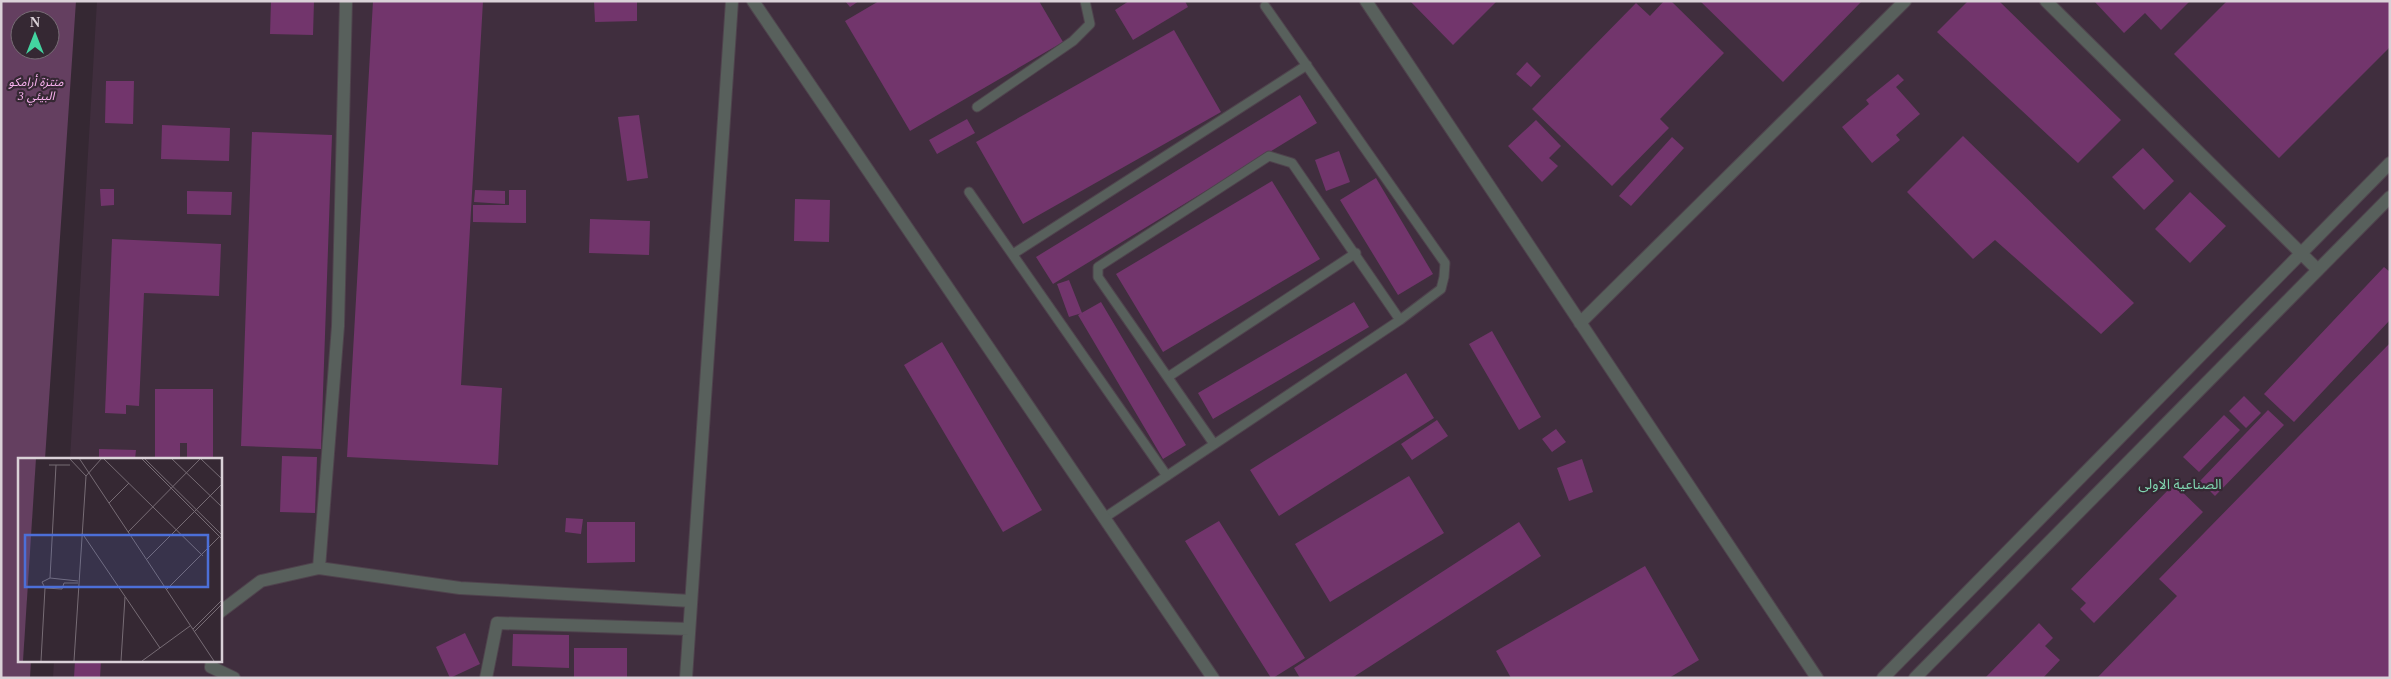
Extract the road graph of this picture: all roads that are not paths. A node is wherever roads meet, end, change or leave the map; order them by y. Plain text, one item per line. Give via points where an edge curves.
1 (346, 1) edge
2 (732, 1) edge
3 (753, 1) edge
4 (1085, 1) edge
5 (1366, 1) edge
6 (1905, 1) edge
7 (2046, 1) edge
8 (1265, 6) dead end
9 (1307, 65) junction
10 (978, 107) dead end
11 (2390, 164) edge
12 (970, 192) dead end
13 (2390, 197) edge
14 (1356, 253) junction
15 (1012, 254) junction
16 (2301, 254) junction
17 (2318, 270) junction
18 (1400, 320) junction
19 (1580, 323) junction
20 (1168, 377) junction
21 (1214, 444) junction
22 (1167, 476) junction
23 (1104, 518) junction
24 (319, 568) junction
25 (691, 601) junction
26 (221, 611) edge
27 (689, 629) junction
28 (212, 662) edge
29 (234, 678) edge
30 (486, 678) edge
31 (686, 678) edge
32 (1214, 678) edge
33 (1817, 678) edge
34 (1883, 678) edge
35 (1915, 678) edge

1 - 24 street via 338,326
2 - 25 street
3 - 23 street
4 - 10 lane via 1090,24 1073,41
5 - 19 street
6 - 19 street
7 - 16 street
8 - 9 lane
9 - 15 lane
9 - 18 lane via 1445,263 1441,289
11 - 16 street
12 - 15 lane
13 - 17 street
14 - 18 lane
14 - 20 lane
14 - 20 lane via 1292,163 1269,156 1098,267 1098,278
15 - 22 lane
16 - 17 street
16 - 34 street
17 - 35 street
18 - 21 lane
19 - 33 street
20 - 21 lane
21 - 22 lane
22 - 23 lane
23 - 32 street
24 - 25 street via 460,588
24 - 26 street via 261,581
25 - 27 street
27 - 30 street via 497,623
27 - 31 street
28 - 29 street via 211,667

